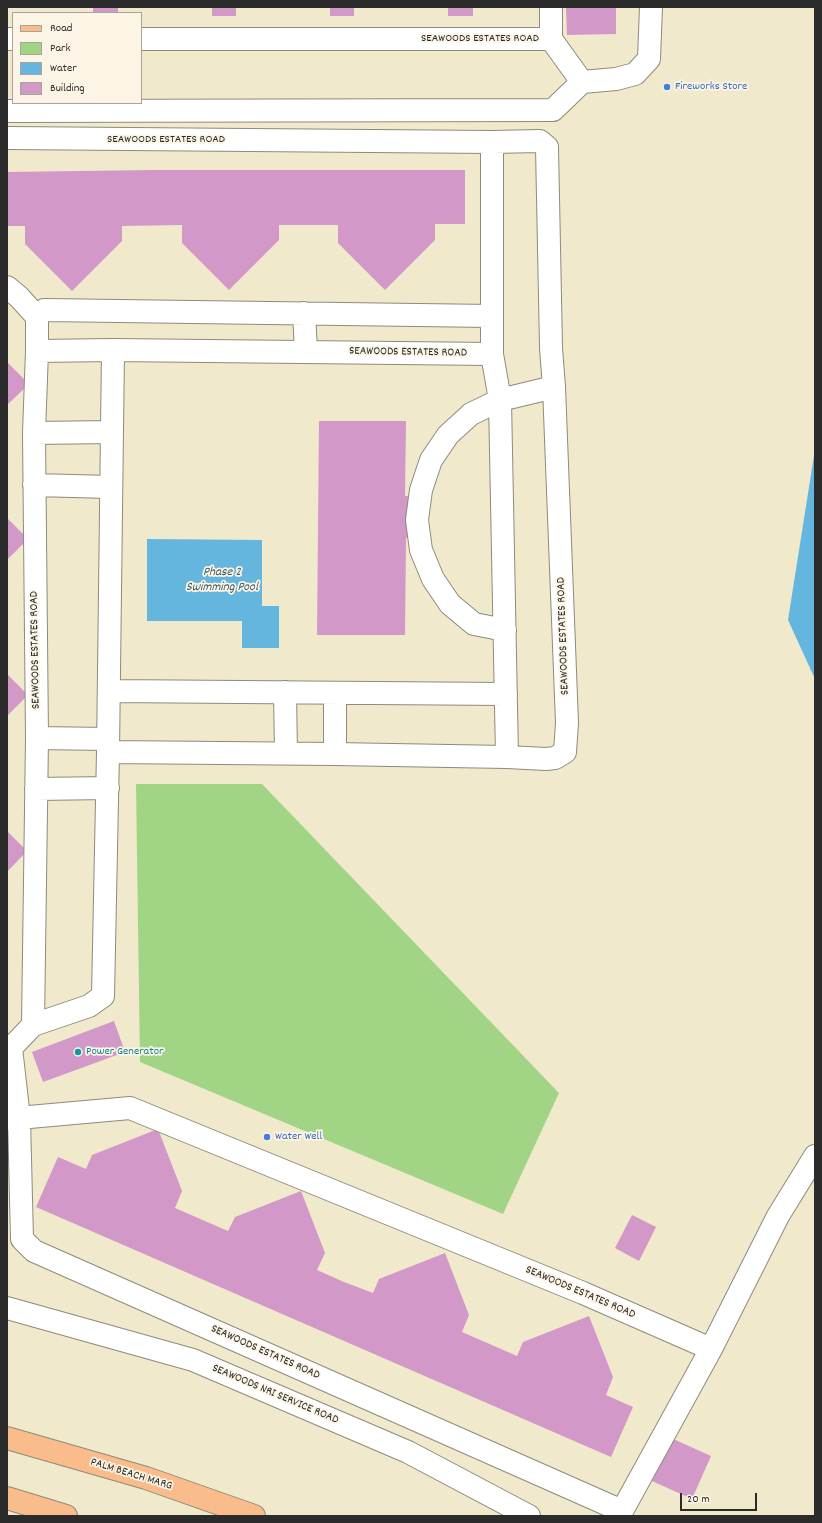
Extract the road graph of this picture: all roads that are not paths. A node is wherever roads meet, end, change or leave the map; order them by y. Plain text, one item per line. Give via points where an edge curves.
1 (551, 7) edge
2 (650, 7) edge
3 (142, 39) edge
4 (551, 39) junction
5 (582, 82) junction
6 (7, 111) edge
7 (7, 138) edge
8 (492, 142) junction
9 (7, 287) edge
10 (304, 313) junction
11 (492, 316) junction
12 (38, 317) junction
13 (112, 350) junction
14 (37, 351) junction
15 (306, 351) junction
16 (492, 354) junction
17 (554, 387) junction
18 (500, 400) junction
19 (112, 432) junction
20 (34, 433) junction
21 (34, 485) junction
22 (111, 487) junction
23 (505, 630) junction
24 (109, 691) junction
25 (285, 692) junction
26 (335, 693) junction
27 (506, 694) junction
28 (37, 738) junction
29 (108, 745) junction
30 (286, 753) junction
31 (335, 754) junction
32 (507, 757) junction
33 (108, 788) junction
34 (36, 789) junction
35 (33, 1025) junction
36 (9, 1046) edge
37 (13, 1119) edge
38 (815, 1156) edge
39 (7, 1308) edge
40 (711, 1349) junction
41 (7, 1438) edge
42 (7, 1498) edge
43 (621, 1514) edge
44 (66, 1516) edge
45 (254, 1516) edge
46 (529, 1516) edge

1 - 4 street
2 - 5 street via 649,59 635,74 616,79
3 - 4 street, SEAWOODS ESTATES ROAD
4 - 5 street, SEAWOODS ESTATES ROAD
5 - 6 street via 553,110
7 - 8 street, SEAWOODS ESTATES ROAD
8 - 11 street
8 - 17 street, SEAWOODS ESTATES ROAD via 540,141 548,147 551,348
9 - 12 street
10 - 11 street
10 - 12 street via 44,310
10 - 15 street
11 - 16 street
12 - 14 street
13 - 14 street, SEAWOODS ESTATES ROAD
13 - 15 street, SEAWOODS ESTATES ROAD
13 - 19 street, SEAWOODS ESTATES ROAD
14 - 20 street, SEAWOODS ESTATES ROAD
15 - 16 street, SEAWOODS ESTATES ROAD
16 - 18 street
17 - 18 street
17 - 32 street, SEAWOODS ESTATES ROAD via 567,723 565,752 556,758 546,759
18 - 23 street
18 - 23 street via 471,414 448,435 431,460 421,490 417,520 421,550 433,579 450,604 474,624
19 - 20 street
19 - 22 street, SEAWOODS ESTATES ROAD
20 - 21 street, SEAWOODS ESTATES ROAD
21 - 22 street
21 - 28 street, SEAWOODS ESTATES ROAD
22 - 24 street, SEAWOODS ESTATES ROAD
23 - 27 street
24 - 25 street
24 - 29 street, SEAWOODS ESTATES ROAD
25 - 26 street
25 - 30 street
26 - 27 street
26 - 31 street
27 - 32 street
28 - 29 street
28 - 34 street, SEAWOODS ESTATES ROAD
29 - 30 street, SEAWOODS ESTATES ROAD
29 - 33 street, SEAWOODS ESTATES ROAD
30 - 31 street, SEAWOODS ESTATES ROAD
31 - 32 street, SEAWOODS ESTATES ROAD
33 - 34 street
33 - 35 street, SEAWOODS ESTATES ROAD via 103,996 89,1006
34 - 35 street, SEAWOODS ESTATES ROAD
35 - 36 street, SEAWOODS ESTATES ROAD
36 - 37 street, SEAWOODS ESTATES ROAD
37 - 40 street, SEAWOODS ESTATES ROAD via 130,1108 583,1293
37 - 43 street, SEAWOODS ESTATES ROAD via 22,1239 34,1251
38 - 40 street, SEAWOODS ESTATES ROAD via 778,1216
39 - 46 street, SEAWOODS NRI SERVICE ROAD via 193,1360 408,1452
40 - 43 street, SEAWOODS ESTATES ROAD
41 - 45 main road, PALM BEACH MARG via 146,1478
42 - 44 main road

